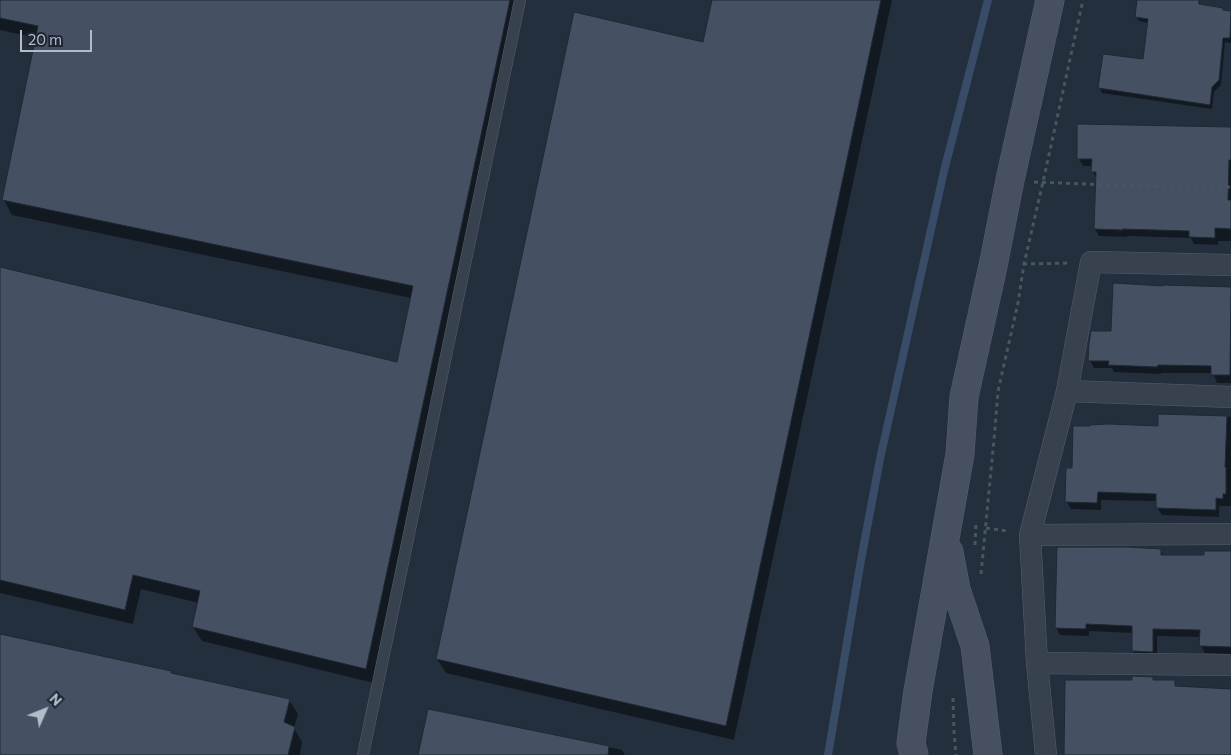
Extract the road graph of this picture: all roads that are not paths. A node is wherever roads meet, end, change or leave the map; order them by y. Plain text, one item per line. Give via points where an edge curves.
1 (520, 0) edge
2 (1050, 0) edge
3 (1231, 265) edge
4 (1067, 391) junction
5 (1231, 397) edge
6 (1231, 534) edge
7 (1030, 535) junction
8 (945, 536) junction
9 (1037, 663) junction
10 (1231, 665) edge
11 (911, 751) edge
12 (363, 755) edge
13 (988, 755) edge
14 (1046, 755) edge

1 - 12 lane
2 - 8 street via 964,397 960,454
3 - 4 street via 1091,262
4 - 5 street
4 - 7 street
6 - 7 street
7 - 9 street
8 - 11 street
8 - 13 street via 956,589 975,646
9 - 10 street
9 - 14 street

